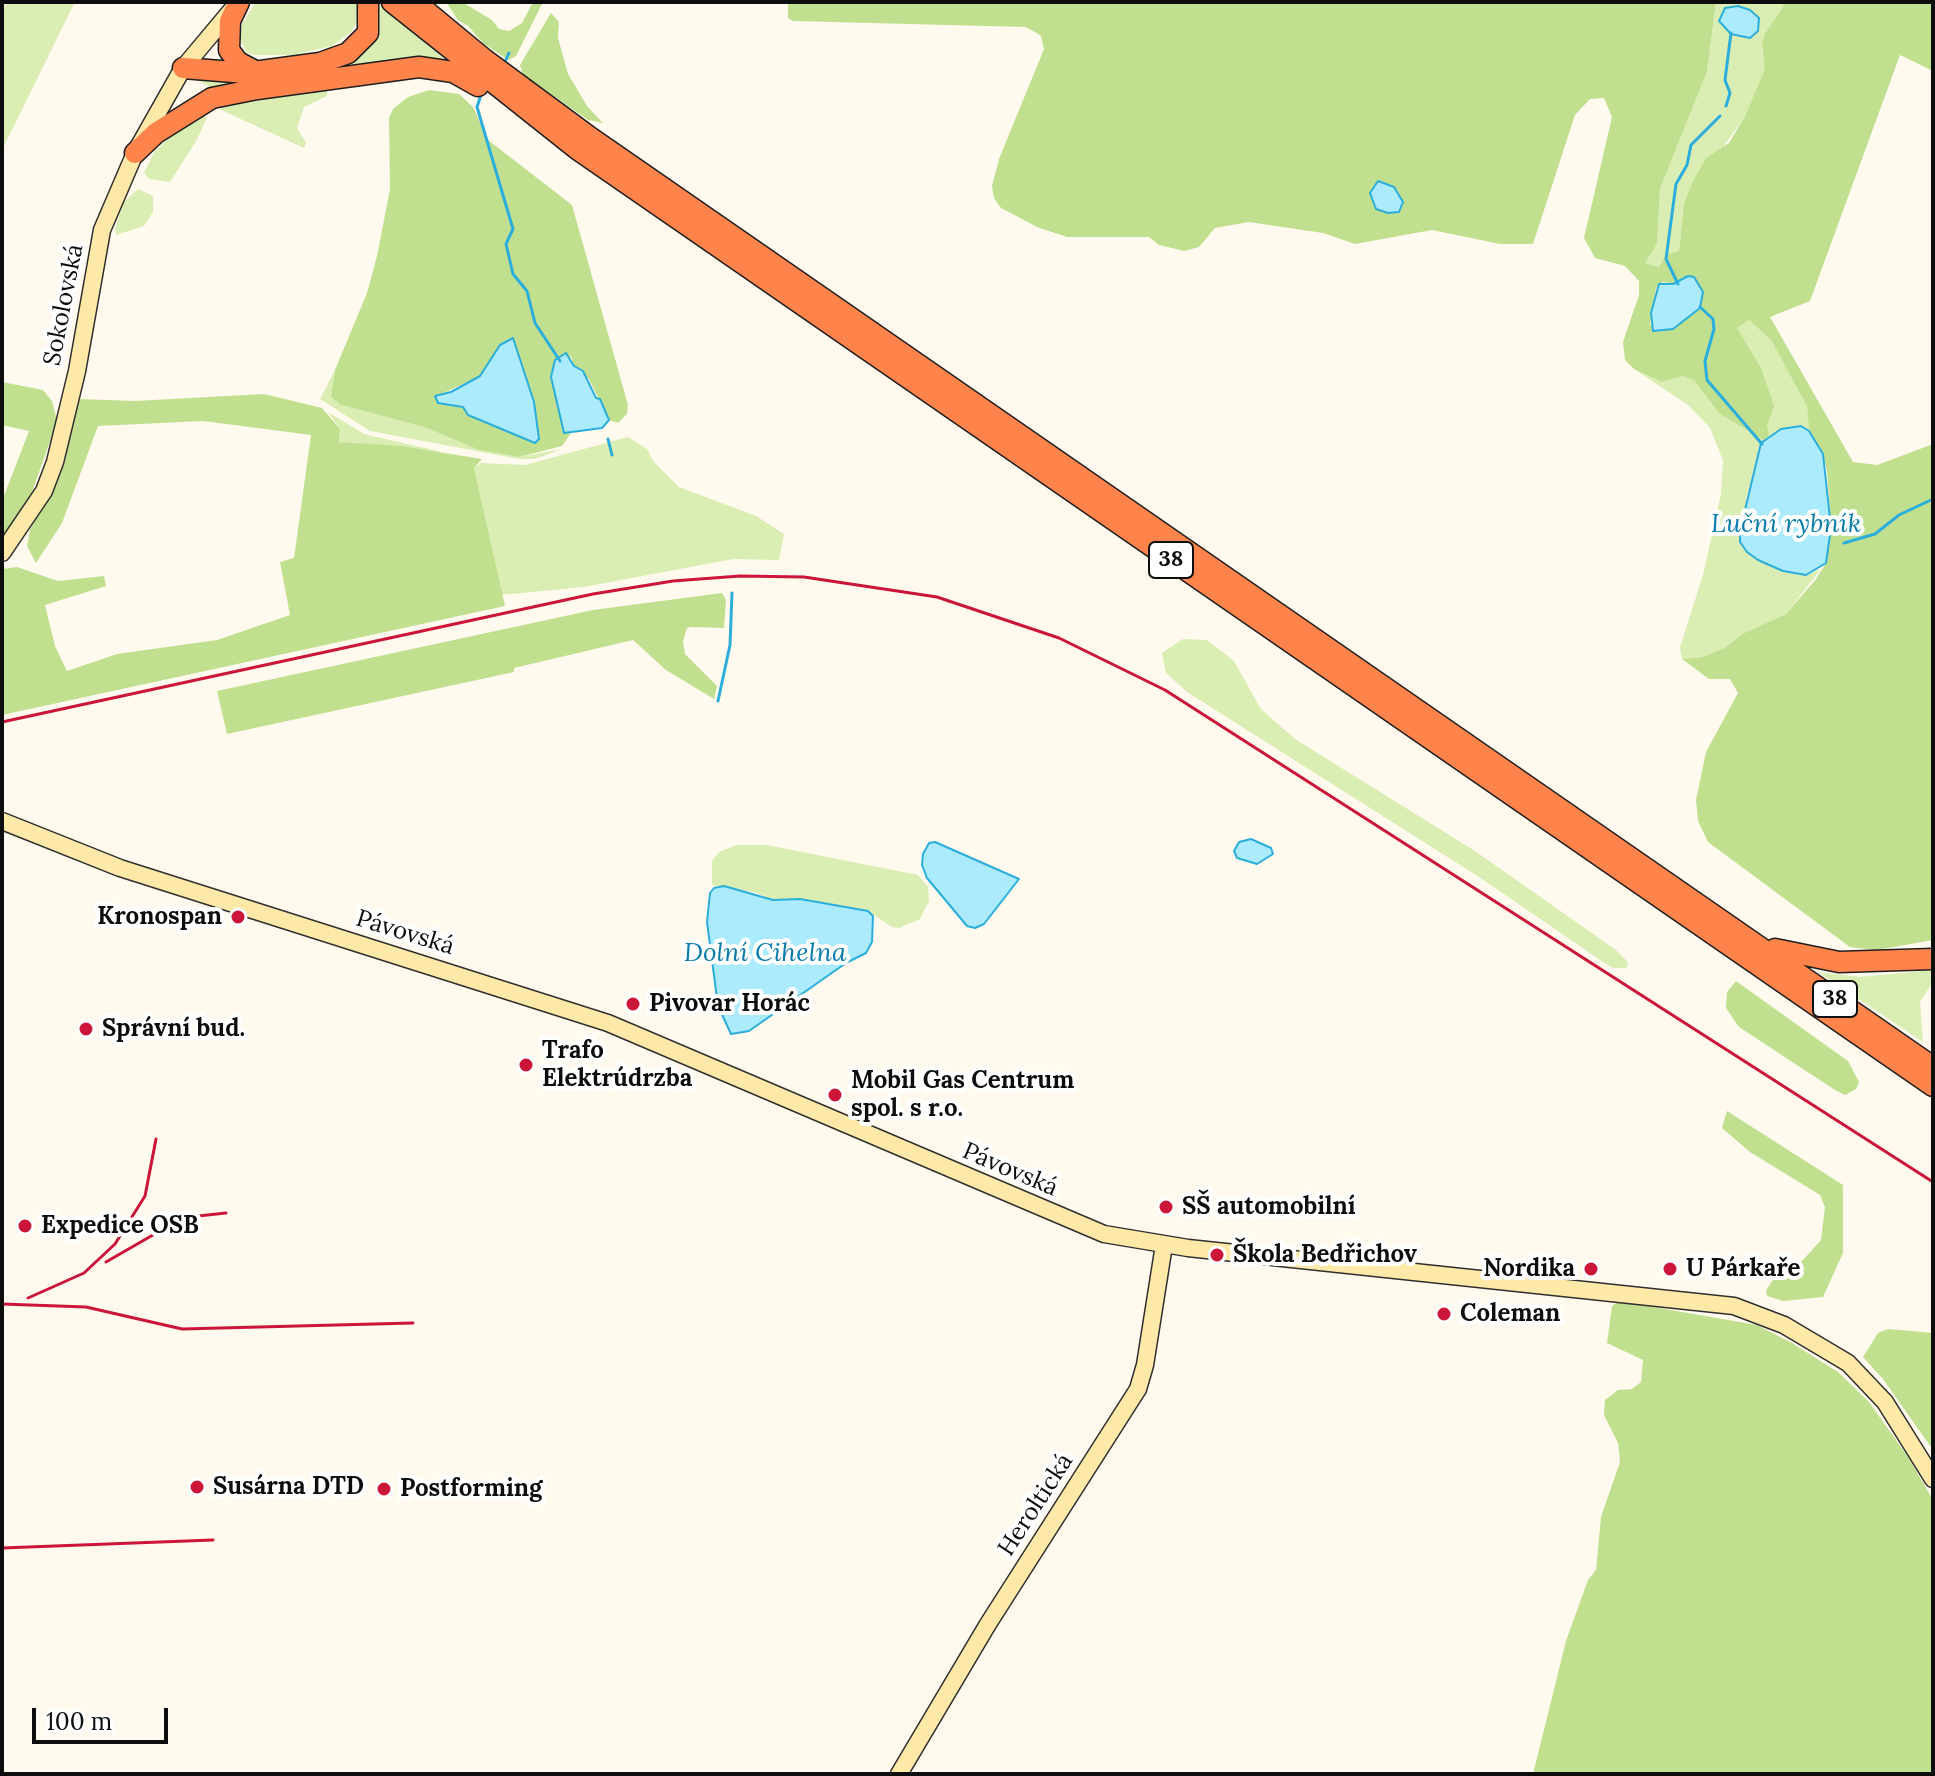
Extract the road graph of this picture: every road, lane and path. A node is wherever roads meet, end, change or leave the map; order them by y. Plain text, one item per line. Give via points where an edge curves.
1 (239, 2) edge
2 (368, 2) edge
3 (392, 2) edge
4 (415, 2) edge
5 (183, 68) junction
6 (255, 71) junction
7 (478, 71) junction
8 (212, 98) junction
9 (514, 99) junction
10 (135, 153) junction
11 (2, 553) edge
12 (2, 821) edge
13 (1736, 930) junction
14 (1933, 959) edge
15 (1930, 1081) edge
16 (1164, 1245) junction
17 (1933, 1479) edge
18 (899, 1774) edge

1 - 5 street, Sokolovská
1 - 6 highway via 230,21 229,50
2 - 6 highway via 368,33 348,53 320,63
3 - 7 highway
4 - 7 highway
5 - 6 highway
5 - 8 highway via 191,84
5 - 10 street, Sokolovská
7 - 8 highway via 419,67
7 - 9 highway
8 - 10 highway via 156,133
9 - 13 highway, 38
9 - 15 highway, 38 via 659,206
10 - 11 street, Sokolovská via 102,230 55,462 44,491
12 - 16 street, Pávovská via 120,868 589,1016 1076,1225
13 - 14 highway via 1779,951 1824,961
13 - 15 highway, 38
16 - 17 street, Pávovská via 1734,1306 1784,1325 1848,1363 1885,1402
16 - 18 street, Heroltická via 1138,1389

